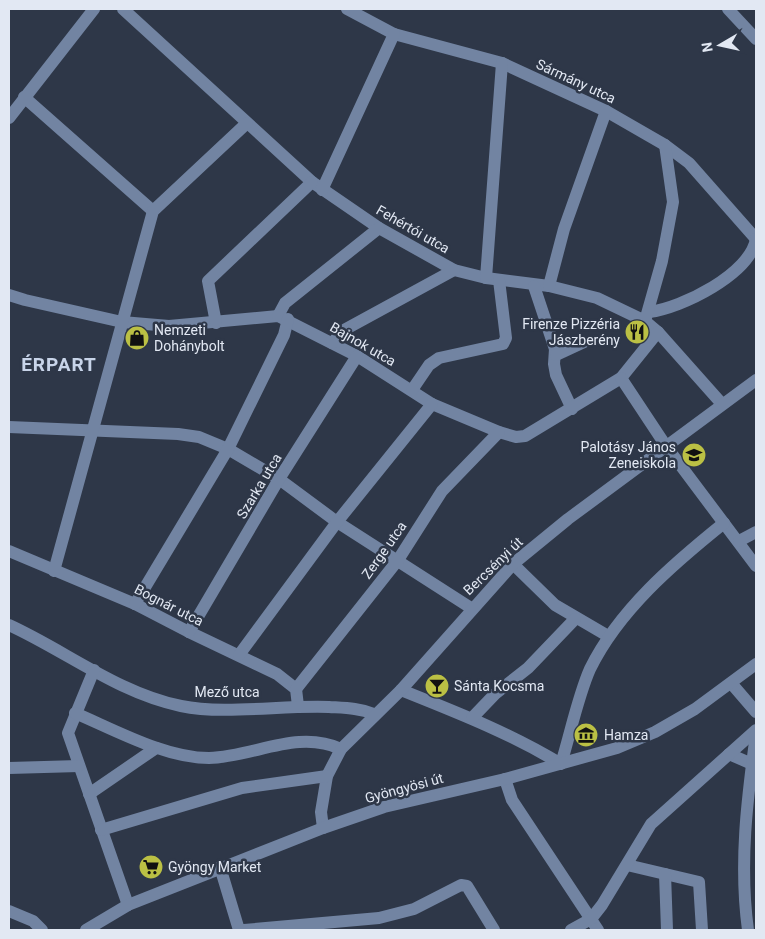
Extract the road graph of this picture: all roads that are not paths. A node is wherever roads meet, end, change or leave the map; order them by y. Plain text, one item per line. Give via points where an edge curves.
1 (94, 9) edge
2 (123, 9) edge
3 (347, 9) edge
4 (728, 9) edge
5 (394, 34) junction
6 (756, 39) edge
7 (502, 63) junction
8 (24, 97) junction
9 (606, 111) junction
10 (9, 118) edge
11 (247, 123) junction
12 (665, 145) junction
13 (317, 186) junction
14 (153, 211) junction
15 (379, 228) junction
16 (756, 239) edge
17 (454, 270) junction
18 (486, 278) junction
19 (499, 280) junction
20 (534, 286) junction
21 (549, 286) junction
22 (9, 294) edge
23 (647, 316) junction
24 (283, 318) junction
25 (122, 322) junction
26 (216, 323) junction
27 (658, 332) junction
28 (584, 342) dead end
29 (332, 343) junction
30 (556, 355) junction
31 (357, 356) junction
32 (621, 378) junction
33 (756, 380) edge
34 (412, 390) junction
35 (432, 404) junction
36 (722, 404) junction
37 (572, 409) junction
38 (9, 426) edge
39 (91, 430) junction
40 (499, 432) junction
41 (666, 446) junction
42 (228, 448) junction
43 (279, 479) junction
44 (337, 522) junction
45 (724, 523) junction
46 (756, 532) edge
47 (739, 541) junction
48 (9, 551) edge
49 (398, 560) junction
50 (513, 564) junction
51 (756, 566) edge
52 (54, 571) junction
53 (135, 604) junction
54 (472, 608) junction
55 (575, 618) junction
56 (9, 625) edge
57 (189, 632) junction
58 (608, 636) junction
59 (239, 656) junction
60 (756, 664) edge
61 (94, 670) junction
62 (731, 683) junction
63 (296, 689) junction
64 (401, 690) junction
65 (298, 706) junction
66 (756, 712) edge
67 (75, 713) junction
68 (374, 714) junction
69 (472, 718) junction
70 (756, 730) edge
71 (756, 734) edge
72 (156, 748) junction
73 (341, 749) junction
74 (729, 754) junction
75 (561, 764) junction
76 (752, 764) junction
77 (79, 766) junction
78 (9, 768) edge
79 (327, 776) junction
80 (505, 779) junction
81 (89, 794) junction
82 (323, 828) junction
83 (101, 830) junction
84 (627, 865) junction
85 (220, 867) junction
86 (665, 874) junction
87 (128, 905) junction
88 (9, 911) edge
89 (591, 919) junction
90 (750, 928) edge
91 (42, 930) edge
92 (86, 930) edge
93 (239, 930) edge
94 (244, 930) edge
95 (494, 930) edge
96 (571, 930) edge
97 (598, 930) edge
98 (666, 930) edge
99 (702, 930) edge

1 - 8 street
2 - 11 street, Fehértói utca
3 - 5 street, Sármány utca
4 - 6 street
5 - 7 street, Sármány utca
5 - 13 street
7 - 9 street, Sármány utca
7 - 18 street
8 - 10 street
8 - 14 street
9 - 12 street, Sármány utca
9 - 21 street via 564,229
11 - 13 street, Fehértói utca
11 - 14 street
12 - 16 street, Sármány utca via 689,163
12 - 23 street via 674,202
13 - 15 street, Fehértói utca
13 - 26 street via 208,281
14 - 25 street
15 - 17 street, Fehértói utca
15 - 24 street via 285,303
16 - 23 street via 755,249 726,277 679,304
17 - 18 street, Fehértói utca
17 - 29 street via 344,330
18 - 19 street, Fehértói utca
19 - 20 street, Fehértói utca
19 - 34 street via 506,338 503,344 438,358 429,365
20 - 21 street, Fehértói utca
20 - 30 street
21 - 23 street, Fehértói utca via 597,298
22 - 25 street
23 - 27 street, Fehértói utca
24 - 26 street
24 - 29 street, Bajnok utca
24 - 42 street via 284,335
25 - 26 street via 168,326
25 - 39 street
27 - 32 street, Bajnok utca
27 - 36 street, Fehértói utca
28 - 30 street
29 - 31 street, Bajnok utca
30 - 37 street via 556,375
31 - 34 street, Bajnok utca
31 - 43 street, Szarka utca
32 - 37 street, Bajnok utca
32 - 41 street
33 - 36 street, Bercsényi út
34 - 35 street, Bajnok utca
35 - 40 street, Bajnok utca
35 - 44 street
36 - 41 street, Bercsényi út
37 - 40 street, Bajnok utca via 525,436 516,438
38 - 39 street
39 - 42 street via 178,434 199,437
39 - 52 street
40 - 49 street, Zerge utca via 442,491
41 - 45 street
41 - 50 street, Bercsényi út
42 - 43 street
42 - 53 street
43 - 44 street
43 - 57 street, Szarka utca
44 - 49 street
44 - 59 street
45 - 47 street
45 - 58 street via 685,554
46 - 47 street
47 - 51 street
48 - 52 street, Bognár utca
49 - 54 street
49 - 63 street, Zerge utca
50 - 54 street, Bercsényi út
50 - 55 street via 555,606
52 - 53 street, Bognár utca
53 - 57 street, Bognár utca
54 - 64 street, Bercsényi út
55 - 58 street
55 - 69 street via 528,668 495,694
56 - 61 street, Mező utca via 39,638
57 - 59 street, Bognár utca
58 - 75 street via 589,671
59 - 63 street, Bognár utca via 277,674
60 - 62 street, Gyöngyösi út
61 - 65 street, Mező utca via 142,695 182,706 214,709
61 - 67 street
62 - 66 street
62 - 75 street, Gyöngyösi út via 655,732 617,748
63 - 65 street
64 - 68 street, Bercsényi út
64 - 69 street
65 - 68 street, Mező utca via 361,709
67 - 72 street
67 - 77 street via 68,733
68 - 73 street, Bercsényi út
69 - 75 street via 524,742
70 - 74 street
71 - 76 street
72 - 73 street via 209,758 296,742 318,742
72 - 81 street
73 - 79 street, Bercsényi út
74 - 76 street
74 - 84 street via 651,824
75 - 80 street, Gyöngyösi út
76 - 90 street via 744,837 743,896
77 - 78 street
77 - 81 street
79 - 82 street, Bercsényi út via 321,812
79 - 83 street via 242,788
80 - 82 street, Gyöngyösi út via 384,807
80 - 89 street via 512,800
81 - 83 street
82 - 85 street, Gyöngyösi út
83 - 87 street
84 - 86 street
84 - 89 street
85 - 87 street, Gyöngyösi út
85 - 93 street
86 - 98 street
86 - 99 street via 699,882
87 - 92 street, Gyöngyösi út
88 - 91 street via 34,921
89 - 96 street
89 - 97 street
94 - 95 street via 379,918 414,909 461,885 467,886

